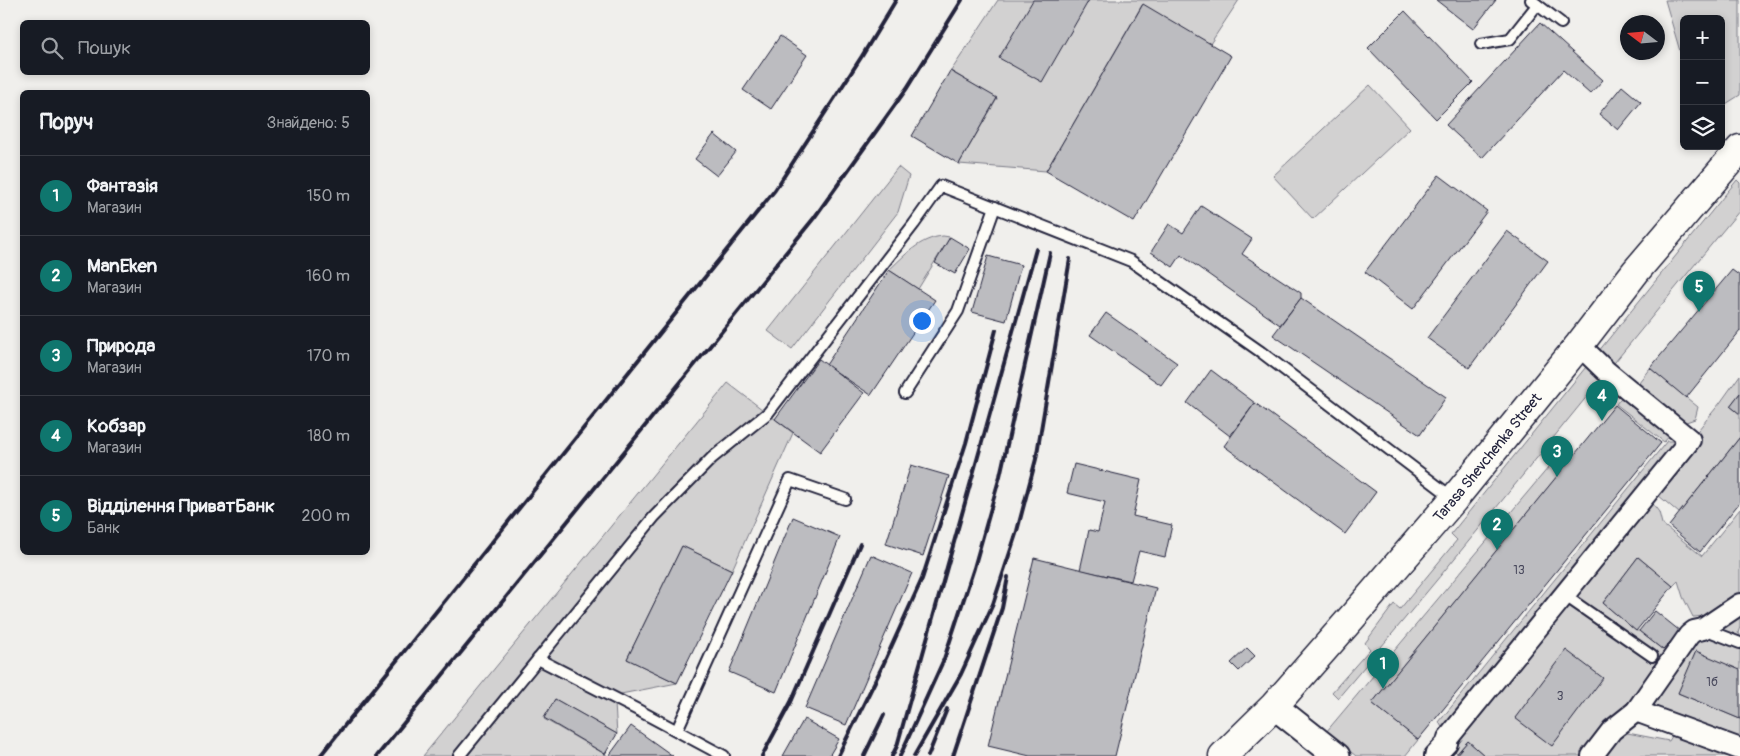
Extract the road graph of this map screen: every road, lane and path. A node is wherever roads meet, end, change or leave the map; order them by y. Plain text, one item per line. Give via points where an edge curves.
1 (1534, 2) edge
2 (1561, 23) dead end
3 (1481, 44) dead end
4 (1740, 149) edge
5 (995, 207) junction
6 (1579, 345) junction
7 (905, 393) dead end
8 (845, 498) dead end
9 (1454, 499) junction
10 (1564, 595) junction
11 (1740, 604) edge
12 (1703, 629) junction
13 (1740, 643) edge
14 (1652, 656) dead end
15 (538, 659) junction
16 (1274, 706) junction
17 (1636, 711) junction
18 (677, 730) junction
19 (1740, 749) edge
20 (459, 756) edge
21 (724, 756) edge
22 (1223, 756) edge
23 (1337, 756) edge
24 (1436, 756) edge
25 (1592, 756) edge

1 - 2 lane
1 - 3 lane via 1510,39
4 - 6 main road, Tarasa Shevchenka Street via 1636,271
5 - 7 lane via 958,311
5 - 9 lane via 1132,261 1261,352
5 - 15 lane via 941,186 768,414 712,458 654,517
6 - 9 main road, Tarasa Shevchenka Street
6 - 10 street via 1690,440
8 - 18 lane via 790,480
9 - 16 main road, Tarasa Shevchenka Street
10 - 14 lane
10 - 24 street
11 - 12 street
12 - 13 lane
12 - 17 street via 1689,635
15 - 18 lane
15 - 20 lane
16 - 22 main road, Tarasa Shevchenka Street
16 - 23 street
17 - 19 street
17 - 25 street via 1612,730
18 - 21 lane

